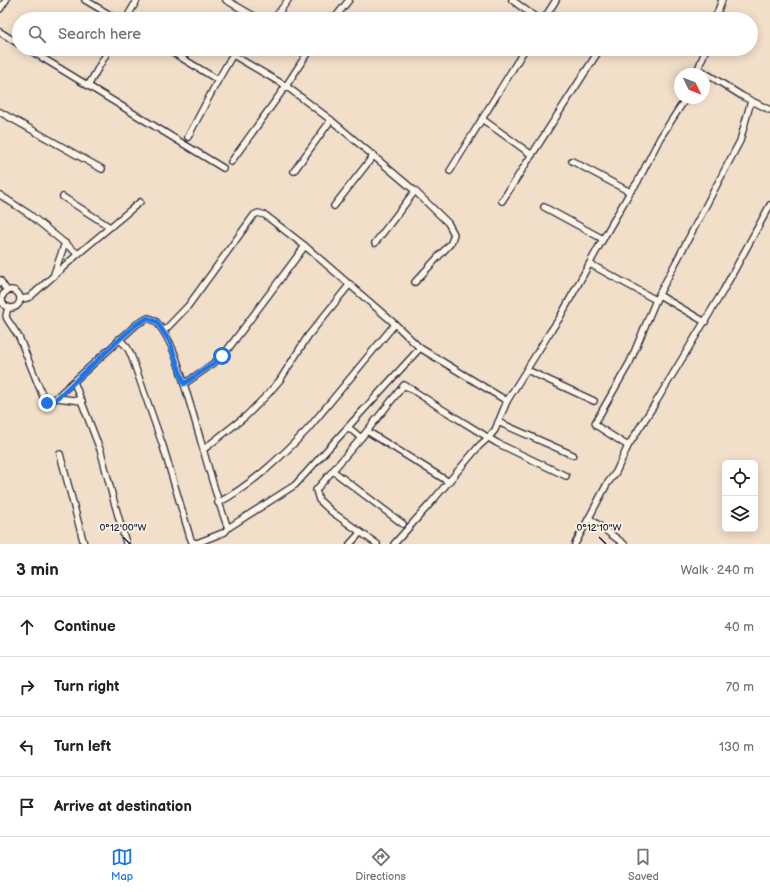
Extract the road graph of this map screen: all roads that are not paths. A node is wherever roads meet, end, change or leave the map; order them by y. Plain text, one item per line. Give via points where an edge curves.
1 (6, 0) edge
2 (85, 0) edge
3 (137, 0) edge
4 (226, 0) edge
5 (288, 0) edge
6 (349, 0) edge
7 (512, 0) edge
8 (556, 0) edge
9 (722, 0) edge
10 (0, 9) edge
11 (105, 12) edge
12 (130, 12) edge
13 (244, 12) edge
14 (279, 12) edge
15 (340, 12) edge
16 (528, 12) edge
17 (548, 12) edge
18 (718, 12) edge
19 (0, 32) edge
20 (12, 40) edge
21 (39, 56) edge
22 (105, 56) edge
23 (179, 56) edge
24 (232, 56) edge
25 (235, 56) edge
26 (304, 56) edge
27 (521, 56) edge
28 (596, 56) edge
29 (704, 56) edge
30 (699, 68) edge
31 (710, 79) edge
32 (218, 80) junction
33 (88, 86) junction
34 (286, 86) junction
35 (751, 101) junction
36 (682, 104) edge
37 (770, 110) edge
38 (0, 112) edge
39 (482, 119) junction
40 (331, 120) junction
41 (188, 137) dead end
42 (374, 155) junction
43 (532, 155) junction
44 (572, 161) dead end
45 (231, 162) dead end
46 (223, 168) dead end
47 (102, 169) dead end
48 (294, 171) dead end
49 (450, 171) dead end
50 (415, 191) junction
51 (630, 192) junction
52 (0, 195) edge
53 (63, 197) dead end
54 (502, 201) dead end
55 (140, 202) dead end
56 (770, 205) edge
57 (334, 206) dead end
58 (544, 207) dead end
59 (110, 227) junction
60 (603, 239) junction
61 (65, 243) junction
62 (375, 243) dead end
63 (305, 246) junction
64 (78, 254) junction
65 (590, 264) junction
66 (53, 276) junction
67 (0, 280) edge
68 (415, 282) dead end
69 (350, 284) junction
70 (8, 291) junction
71 (657, 297) junction
72 (21, 299) junction
73 (8, 307) junction
74 (705, 322) junction
75 (395, 324) junction
76 (164, 331) junction
77 (120, 339) junction
78 (420, 348) junction
79 (527, 370) junction
80 (74, 382) junction
81 (184, 384) junction
82 (57, 398) junction
83 (82, 401) junction
84 (594, 401) dead end
85 (507, 402) junction
86 (498, 422) junction
87 (348, 427) junction
88 (367, 431) junction
89 (361, 438) junction
90 (488, 438) junction
91 (628, 446) junction
92 (204, 449) junction
93 (60, 454) dead end
94 (573, 455) dead end
95 (333, 471) junction
96 (566, 476) dead end
97 (449, 482) junction
98 (218, 503) junction
99 (589, 518) junction
100 (403, 524) dead end
101 (228, 528) junction
102 (360, 533) junction
103 (126, 543) edge
104 (84, 544) edge
105 (350, 544) edge
106 (377, 544) edge
107 (394, 544) edge
108 (575, 544) edge
109 (624, 544) edge

1 - 10 street
2 - 11 street
3 - 12 street
4 - 13 street
5 - 14 street
6 - 15 street
7 - 16 street
8 - 17 street
9 - 18 street
19 - 20 street
21 - 33 street
22 - 33 street
23 - 32 street
24 - 32 street
25 - 34 street
26 - 34 street
27 - 39 street
28 - 43 street
29 - 30 street
31 - 35 street
32 - 41 street
33 - 46 street
34 - 40 street
34 - 45 street
35 - 37 street
35 - 71 street via 740,141
36 - 51 street
38 - 47 street
39 - 43 street
39 - 49 street
40 - 42 street
40 - 48 street
42 - 50 street
42 - 57 street
43 - 54 street
44 - 51 street
50 - 62 street
50 - 68 street via 448,224 454,234 451,243
51 - 60 street
52 - 61 street
53 - 59 street
55 - 59 street
56 - 74 street
58 - 60 street
59 - 64 street
60 - 65 street
61 - 64 street
61 - 66 street
63 - 69 street
63 - 76 street via 271,219 258,213 254,215 188,306
63 - 81 street via 228,349 214,363
64 - 66 street
65 - 71 street
65 - 79 street
66 - 72 street via 28,298
67 - 70 street
69 - 75 street
69 - 92 street via 308,336 268,394 246,416
70 - 72 street via 16,291
70 - 73 street via 3,296 3,302
71 - 74 street
71 - 91 street via 630,362 595,423
72 - 73 street via 14,308
73 - 82 street via 7,319 19,337 44,399 49,404
74 - 91 street
75 - 78 street
75 - 98 street via 308,430 251,483
76 - 77 street via 157,322 148,318
76 - 81 street
77 - 80 street
77 - 101 street via 130,351 151,410 192,542 197,543 222,534
78 - 85 street
78 - 87 street
79 - 84 street
79 - 85 street
80 - 82 street
80 - 83 street
81 - 92 street
82 - 83 street
83 - 103 street via 101,452
85 - 86 street
86 - 90 street
86 - 94 street
87 - 89 street
87 - 101 street via 295,485
88 - 89 street
88 - 90 street via 404,385
88 - 97 street
89 - 95 street
90 - 96 street
90 - 97 street
91 - 99 street
92 - 98 street
93 - 104 street
95 - 100 street
95 - 102 street via 316,490 319,500
97 - 107 street
98 - 101 street
99 - 108 street
99 - 109 street
102 - 105 street
102 - 106 street

